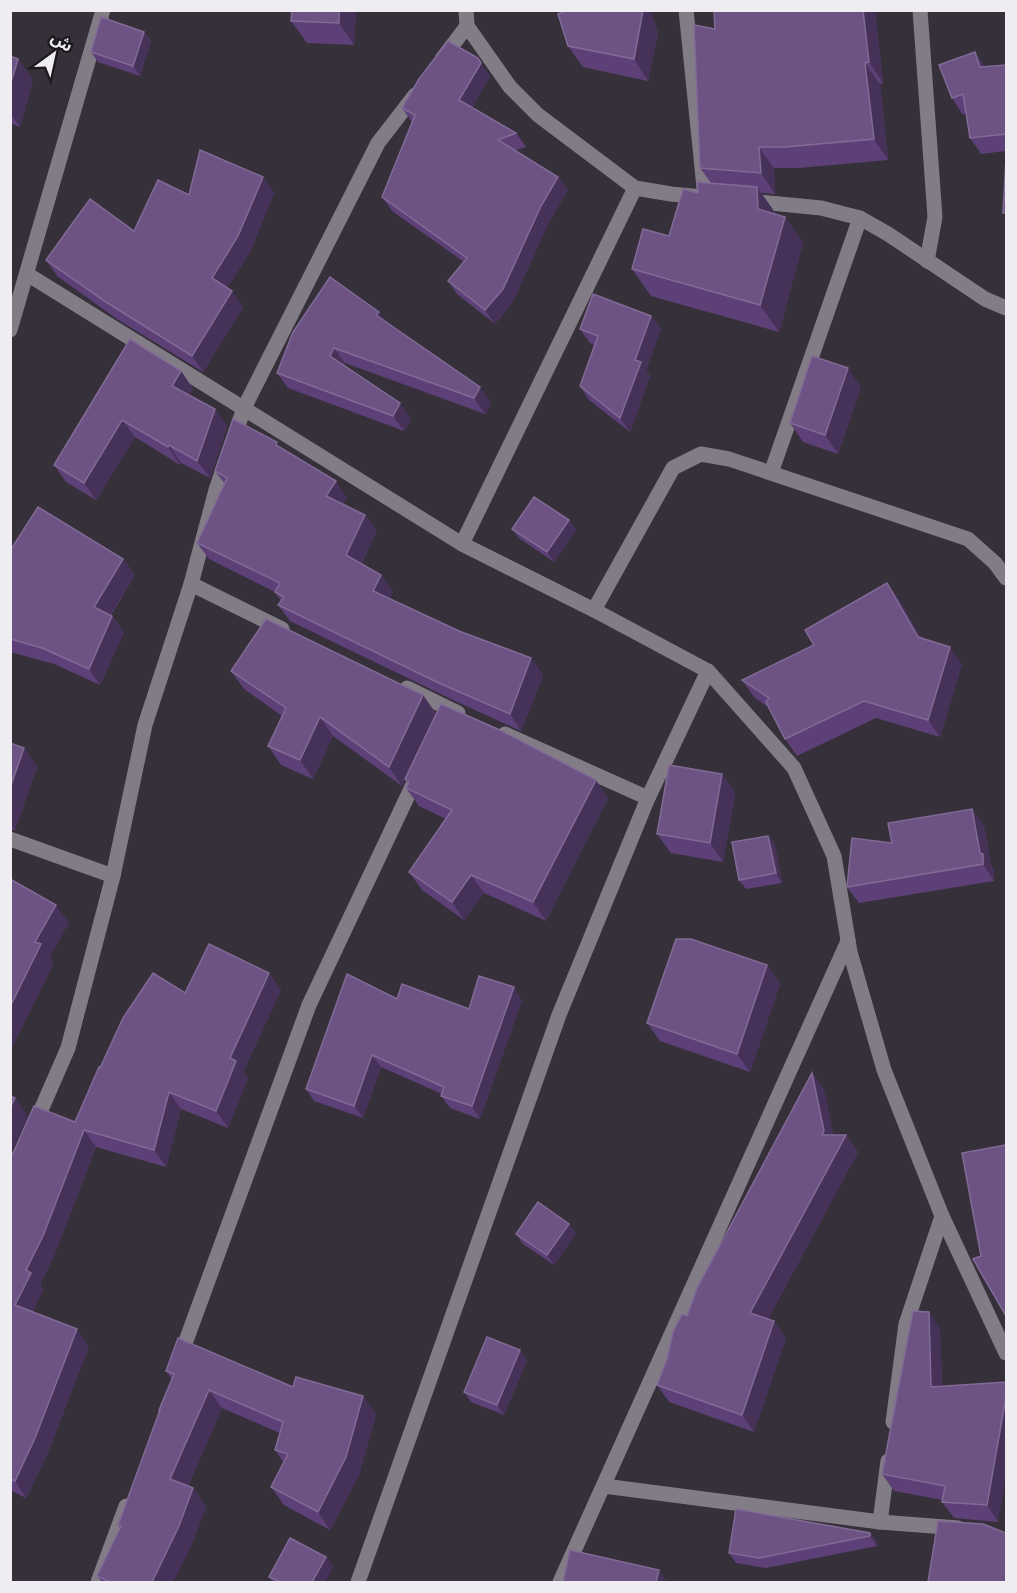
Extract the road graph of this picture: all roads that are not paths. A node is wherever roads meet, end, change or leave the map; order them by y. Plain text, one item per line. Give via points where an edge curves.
1 (103, 10) edge
2 (466, 10) edge
3 (686, 10) edge
4 (920, 10) edge
5 (467, 27) junction
6 (635, 188) junction
7 (740, 201) edge
8 (860, 218) junction
9 (927, 261) junction
10 (27, 274) junction
11 (1006, 308) edge
12 (10, 330) edge
13 (244, 408) junction
14 (771, 473) junction
15 (462, 543) junction
16 (1006, 578) edge
17 (190, 584) junction
18 (594, 610) junction
19 (298, 636) edge
20 (708, 671) junction
21 (395, 683) edge
22 (470, 718) edge
23 (491, 728) edge
24 (424, 762) edge
25 (648, 798) junction
26 (10, 839) edge
27 (113, 876) junction
28 (849, 941) junction
29 (28, 1140) edge
30 (942, 1216) junction
31 (1006, 1353) edge
32 (175, 1371) edge
33 (604, 1486) junction
34 (131, 1493) edge
35 (880, 1522) junction
36 (972, 1529) edge
37 (98, 1582) edge
38 (358, 1582) edge
39 (560, 1582) edge

1 - 10 street
2 - 5 street
3 - 6 street via 711,198
4 - 9 street via 936,217
5 - 6 street via 510,87 538,115
5 - 13 street via 378,143
6 - 15 street
7 - 8 street via 821,208
8 - 9 street
8 - 14 street
9 - 11 street via 985,299
10 - 12 street
10 - 13 street
13 - 15 street
13 - 17 street
14 - 16 street via 968,540
14 - 18 street via 701,454 673,468
15 - 18 street
17 - 19 street
17 - 27 street via 145,725
18 - 20 street
20 - 25 street
20 - 28 street via 794,768 834,856
21 - 22 street via 447,714
23 - 25 street
24 - 32 street via 309,1005
25 - 38 street via 560,1015
26 - 27 street
27 - 29 street via 68,1048
28 - 30 street via 884,1070
28 - 33 street
30 - 31 street
30 - 35 street via 906,1324
33 - 35 street
33 - 39 street
34 - 37 street
35 - 36 street

